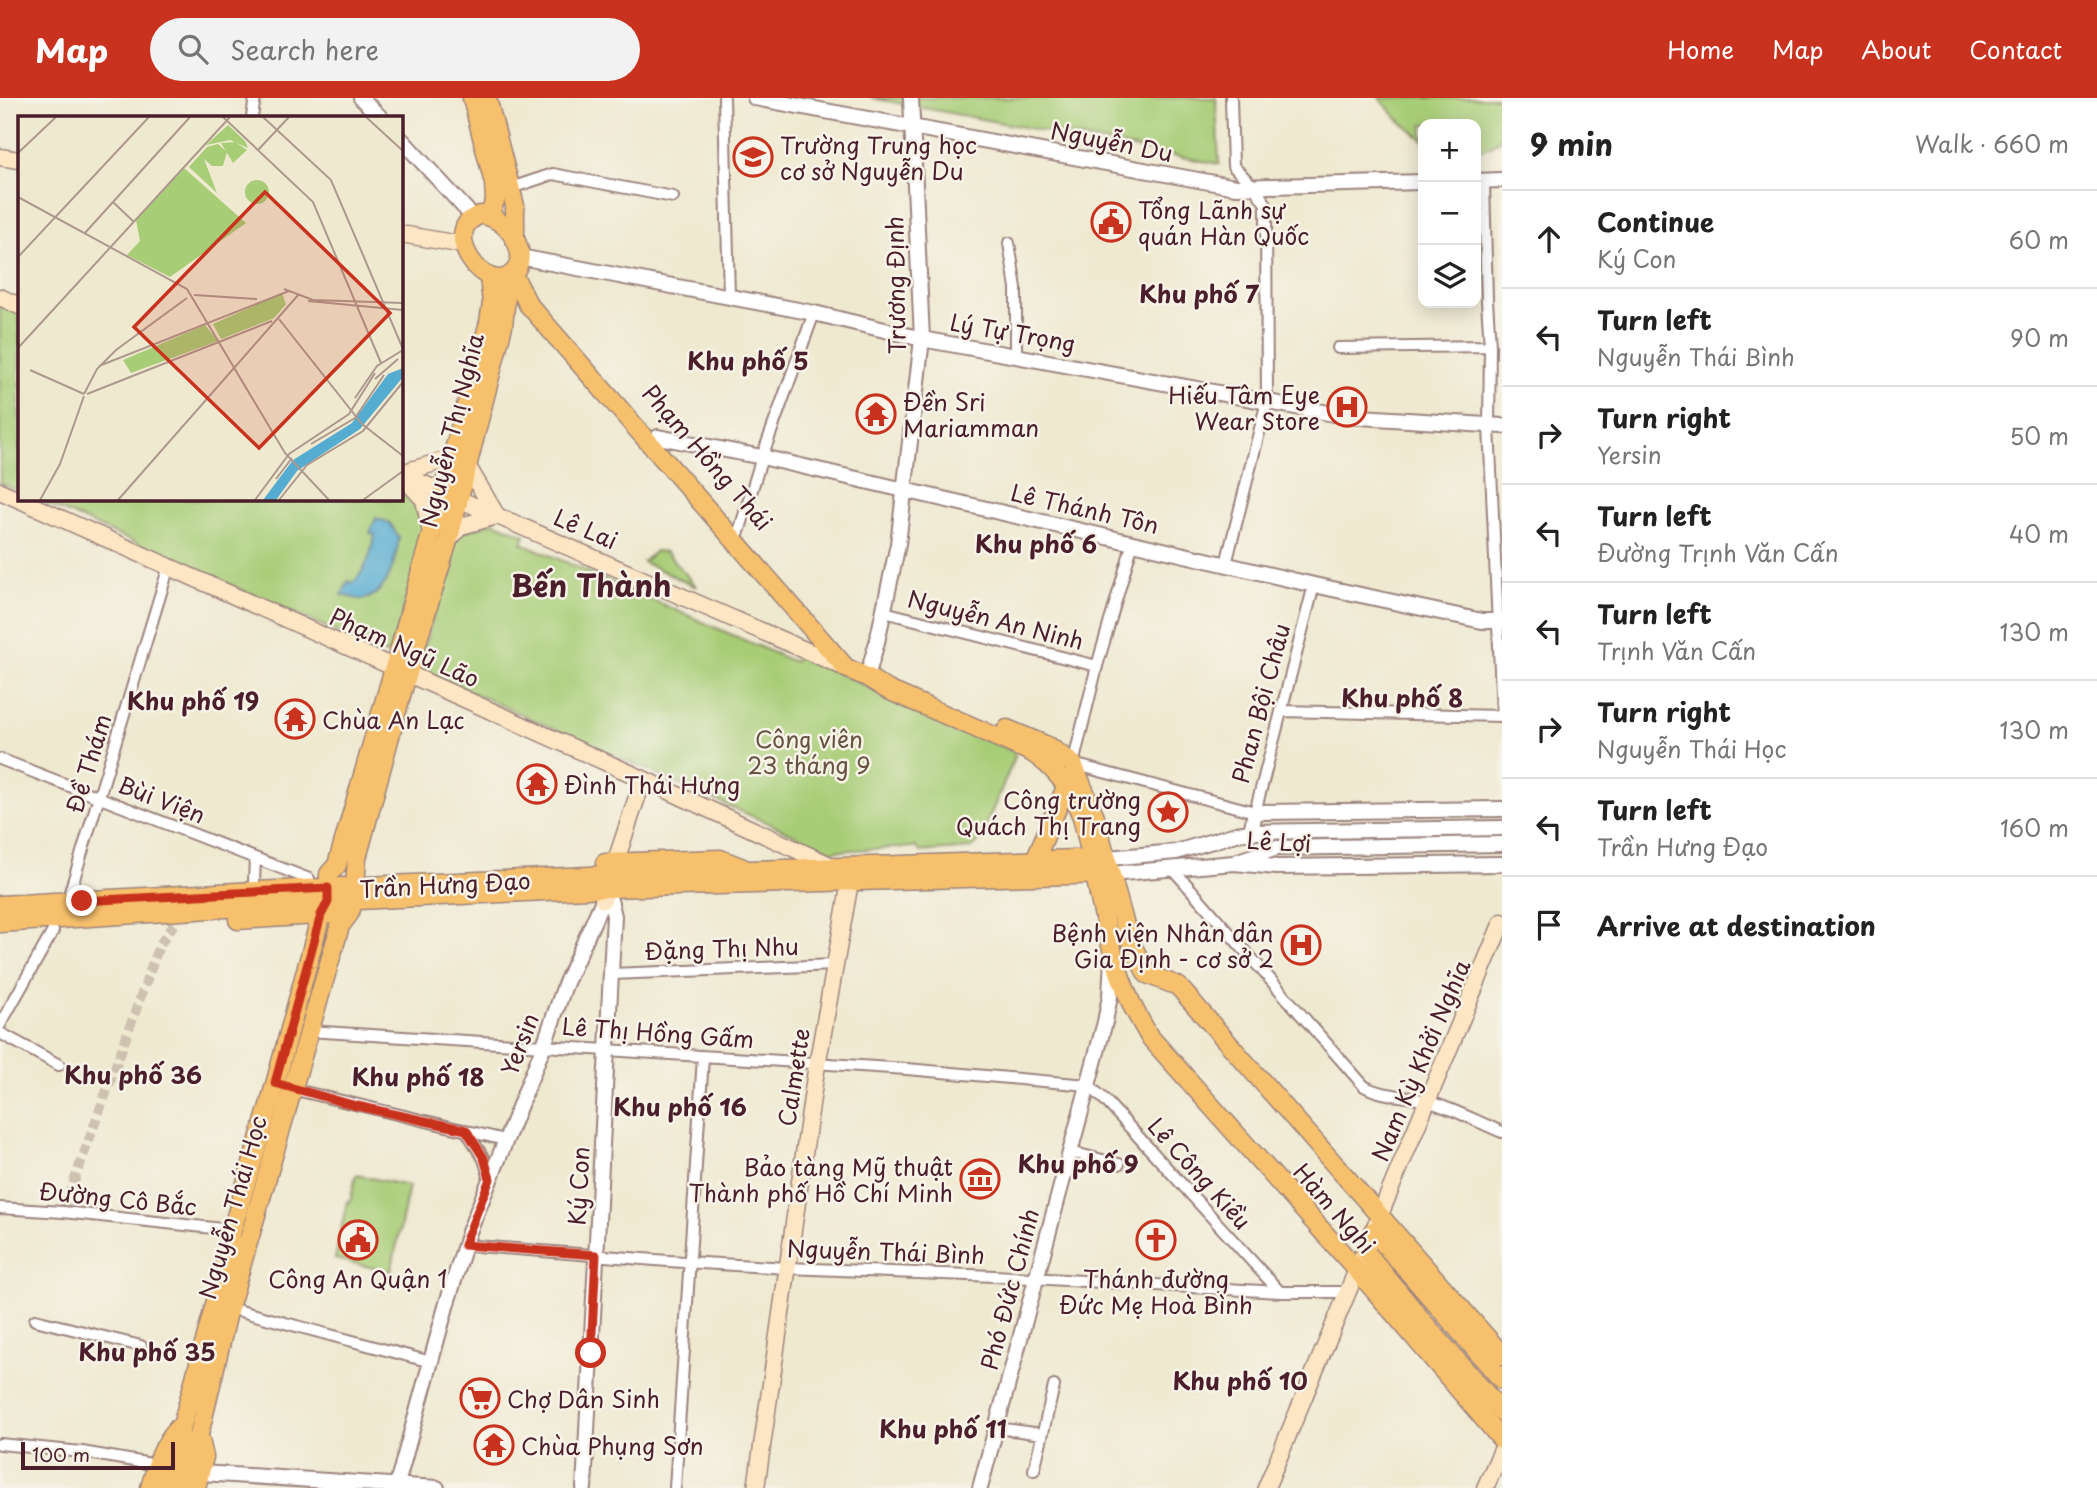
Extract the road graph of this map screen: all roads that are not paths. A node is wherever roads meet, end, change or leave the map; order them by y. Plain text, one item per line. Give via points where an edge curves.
1 (255, 98) edge
2 (361, 98) edge
3 (472, 98) edge
4 (488, 98) edge
5 (724, 98) edge
6 (755, 98) edge
7 (911, 98) edge
8 (1231, 98) edge
9 (252, 116) edge
10 (379, 116) edge
11 (913, 127) junction
12 (402, 140) edge
13 (0, 157) edge
14 (18, 160) edge
15 (1502, 180) edge
16 (1481, 181) edge
17 (1418, 182) edge
18 (1480, 182) edge
19 (1254, 187) junction
20 (511, 188) junction
21 (673, 197) dead end
22 (481, 216) junction
23 (402, 234) edge
24 (1009, 243) dead end
25 (464, 245) junction
26 (515, 263) junction
27 (489, 277) junction
28 (729, 296) junction
29 (0, 297) edge
30 (18, 306) edge
31 (814, 313) junction
32 (541, 319) junction
33 (503, 326) junction
34 (922, 339) junction
35 (1490, 346) junction
36 (1338, 348) dead end
37 (1016, 356) junction
38 (1267, 401) junction
39 (1496, 426) edge
40 (658, 437) junction
41 (762, 457) junction
42 (460, 461) junction
43 (402, 474) edge
44 (402, 474) edge
45 (402, 475) edge
46 (905, 490) junction
47 (0, 491) edge
48 (451, 496) junction
49 (18, 499) edge
50 (20, 500) edge
51 (497, 516) junction
52 (431, 532) junction
53 (736, 535) junction
54 (448, 541) junction
55 (1133, 542) junction
56 (1226, 564) junction
57 (169, 566) junction
58 (1314, 585) junction
59 (884, 612) junction
60 (1500, 621) edge
61 (1097, 666) junction
62 (846, 668) junction
63 (401, 670) junction
64 (867, 677) junction
65 (1281, 711) junction
66 (1502, 715) edge
67 (0, 759) edge
68 (1073, 764) junction
69 (643, 779) junction
70 (1067, 785) junction
71 (100, 799) junction
72 (1502, 809) edge
73 (1255, 812) junction
74 (1502, 828) edge
75 (1251, 832) junction
76 (1502, 844) edge
77 (791, 847) junction
78 (255, 858) junction
79 (1234, 863) junction
80 (1502, 863) edge
81 (835, 867) junction
82 (1030, 867) junction
83 (1101, 867) junction
84 (1171, 868) junction
85 (786, 869) junction
86 (309, 879) junction
87 (849, 882) junction
88 (544, 885) junction
89 (609, 885) junction
90 (254, 887) junction
91 (354, 887) junction
92 (457, 889) junction
93 (407, 891) junction
94 (0, 895) edge
95 (327, 895) junction
96 (68, 897) junction
97 (19, 899) junction
98 (0, 905) edge
99 (1502, 922) edge
100 (0, 923) edge
101 (55, 925) junction
102 (0, 934) edge
103 (1112, 947) junction
104 (834, 965) junction
105 (612, 974) junction
106 (1133, 1007) junction
107 (1105, 1022) junction
108 (0, 1025) edge
109 (308, 1031) junction
110 (0, 1033) edge
111 (544, 1045) junction
112 (607, 1050) junction
113 (703, 1057) junction
114 (817, 1064) junction
115 (59, 1065) dead end
116 (1088, 1084) junction
117 (284, 1086) junction
118 (1428, 1101) junction
119 (466, 1130) junction
120 (1502, 1132) edge
121 (505, 1140) junction
122 (1070, 1152) junction
123 (1119, 1164) dead end
124 (490, 1179) junction
125 (0, 1208) edge
126 (1377, 1224) junction
127 (232, 1230) junction
128 (464, 1245) junction
129 (1365, 1251) junction
130 (596, 1255) junction
131 (688, 1263) junction
132 (787, 1268) junction
133 (1357, 1270) junction
134 (1035, 1279) junction
135 (1280, 1292) junction
136 (1348, 1292) junction
137 (229, 1308) junction
138 (35, 1320) dead end
139 (141, 1346) dead end
140 (1502, 1355) edge
141 (431, 1362) junction
142 (1502, 1380) edge
143 (1054, 1386) dead end
144 (1502, 1412) edge
145 (183, 1422) junction
146 (996, 1428) junction
147 (1042, 1434) junction
148 (1502, 1440) edge
149 (191, 1441) junction
150 (0, 1444) edge
151 (1502, 1450) edge
152 (157, 1465) junction
153 (1034, 1470) dead end
154 (199, 1480) edge
155 (397, 1486) edge
156 (150, 1488) edge
157 (166, 1488) edge
158 (179, 1488) edge
159 (437, 1488) edge
160 (584, 1488) edge
161 (675, 1488) edge
162 (757, 1488) edge
163 (980, 1488) edge
164 (1266, 1488) edge
165 (1485, 1488) edge

1 - 9 street
2 - 10 street
3 - 22 main road via 494,183 495,201
4 - 20 main road, Nguyễn Thị Nghĩa
5 - 28 street
6 - 11 street, Nguyễn Du
7 - 11 street, Trương Định
8 - 19 street via 1233,166
11 - 19 street, Nguyễn Du
11 - 34 street, Trương Định
12 - 22 street
13 - 14 main road
15 - 16 street
17 - 19 street, Nguyễn Du
18 - 35 street
19 - 38 street via 1266,204
20 - 21 street via 553,174
20 - 26 main road, Nguyễn Thị Nghĩa
22 - 25 main road via 465,228
22 - 26 main road via 504,225
23 - 25 main road
24 - 37 street via 1016,288
25 - 27 main road via 477,268
26 - 27 main road via 501,279
26 - 28 street, Lý Tự Trọng
26 - 32 main road, Phạm Hồng Thái via 528,304
26 - 33 main road, Nguyễn Thị Nghĩa
26 - 40 main road, Phạm Hồng Thái via 536,297
27 - 42 main road, Nguyễn Thị Nghĩa via 492,303
28 - 31 street, Lý Tự Trọng
29 - 30 main road
31 - 34 street, Lý Tự Trọng
31 - 41 street
32 - 33 main road via 519,319
32 - 53 main road, Phạm Hồng Thái
33 - 42 main road, Nguyễn Thị Nghĩa
34 - 37 street, Lý Tự Trọng
34 - 46 street, Trương Định
35 - 36 street
35 - 39 street
37 - 38 street, Lý Tự Trọng
38 - 39 street, Lý Tự Trọng via 1345,415
38 - 56 street
39 - 60 street
40 - 41 street, Lê Thánh Tôn
40 - 53 main road, Phạm Hồng Thái
41 - 46 street, Lê Thánh Tôn
41 - 53 street
42 - 43 main road
42 - 48 main road, Nguyễn Thị Nghĩa
42 - 51 main road
44 - 48 main road, Lê Lai
45 - 52 main road via 424,500
46 - 55 street, Lê Thánh Tôn
46 - 59 street, Trương Định
47 - 49 main road, Phạm Ngũ Lão
48 - 51 main road, Lê Lai
48 - 52 main road, Nguyễn Thị Nghĩa
48 - 54 main road, Nguyễn Thị Nghĩa
50 - 57 main road, Phạm Ngũ Lão
51 - 54 main road via 461,526
51 - 62 main road, Lê Lai
52 - 63 main road, Nguyễn Thị Nghĩa
53 - 62 main road, Phạm Hồng Thái
53 - 64 main road, Phạm Hồng Thái
54 - 63 main road, Nguyễn Thị Nghĩa
55 - 56 street, Lê Thánh Tôn
55 - 61 street
56 - 58 street, Lê Thánh Tôn
57 - 63 main road, Phạm Ngũ Lão
57 - 71 street, Ðề Thám
58 - 60 street, Lê Thánh Tôn
58 - 65 street, Phan Bội Châu
59 - 61 street, Nguyễn An Ninh
59 - 64 street, Trương Định
60 - 66 street
61 - 68 street
62 - 64 main road, Lê Lai
63 - 69 main road, Phạm Ngũ Lão
63 - 91 main road, Nguyễn Thái Học
63 - 95 main road, Nguyễn Thái Học
64 - 68 main road, Lê Lai via 891,681 1050,747
64 - 70 main road, Lê Lai via 1031,752
65 - 66 street
65 - 73 street, Phan Bội Châu
67 - 71 street, Bùi Viện
68 - 73 street
68 - 83 main road via 1094,814
69 - 77 main road, Phạm Ngũ Lão
69 - 89 main road, Yersin
70 - 82 main road
70 - 83 main road
71 - 78 street, Bùi Viện
71 - 96 street, Ðề Thám
72 - 73 street, Lê Lợi
73 - 75 street, Phan Bội Châu
74 - 75 street, Lê Lợi
75 - 83 street
76 - 79 street, Lê Lợi via 1277,848
77 - 81 main road, Phạm Ngũ Lão
77 - 85 main road
78 - 86 street, Bùi Viện
78 - 90 street
79 - 80 street, Lê Lợi via 1278,867
79 - 84 street
81 - 82 main road, Trần Hưng Đạo
81 - 85 main road, Trần Hưng Đạo
82 - 83 main road
82 - 87 main road, Trần Hưng Đạo
83 - 84 street
83 - 103 main road
83 - 126 main road, Hàm Nghi via 1147,974 1178,986
84 - 118 street via 1364,1086
85 - 89 main road, Trần Hưng Đạo via 750,870 720,859
86 - 90 main road, Trần Hưng Đạo
86 - 95 main road, Trần Hưng Đạo
87 - 89 main road, Trần Hưng Đạo
87 - 104 main road, Calmette
88 - 89 main road, Trần Hưng Đạo
88 - 89 main road, Trần Hưng Đạo
88 - 92 main road, Trần Hưng Đạo
88 - 92 main road, Trần Hưng Đạo
89 - 105 street, Ký Con via 614,916
89 - 111 street, Yersin
90 - 95 main road, Trần Hưng Đạo
90 - 96 main road, Trần Hưng Đạo
91 - 93 main road, Trần Hưng Đạo
91 - 93 main road, Trần Hưng Đạo via 375,875
91 - 95 main road, Trần Hưng Đạo
91 - 95 main road, Trần Hưng Đạo
91 - 109 main road, Nguyễn Thái Học
92 - 93 main road, Trần Hưng Đạo
92 - 93 main road, Trần Hưng Đạo
94 - 97 main road, Trần Hưng Đạo
95 - 101 main road, Trần Hưng Đạo via 243,913
95 - 117 main road, Nguyễn Thái Học
96 - 97 main road, Trần Hưng Đạo
96 - 101 main road
97 - 98 main road, Trần Hưng Đạo
99 - 118 main road, Nam Kỳ Khởi Nghĩa
100 - 101 main road, Trần Hưng Đạo
101 - 102 main road, Trần Hưng Đạo
101 - 108 street
103 - 106 main road
103 - 107 street, Phó Đức Chính
104 - 105 street, Ðặng Thị Nhu
104 - 114 main road, Calmette
105 - 112 street, Ký Con
106 - 107 street via 1118,1011
106 - 133 main road, Hàm Nghi via 1149,1036
107 - 116 street, Phó Đức Chính
109 - 111 street, Lê Thị Hồng Gấm
109 - 117 main road, Nguyễn Thái Học
110 - 115 street
111 - 112 street, Lê Thị Hồng Gấm
111 - 121 street, Yersin
112 - 113 street, Lê Thị Hồng Gấm
112 - 130 street, Ký Con
113 - 114 street, Lê Thị Hồng Gấm
113 - 131 street
114 - 116 street, Lê Thị Hồng Gấm
114 - 132 main road, Calmette
116 - 122 street, Phó Đức Chính
116 - 135 street, Lê Công Kiều
117 - 119 street
117 - 127 main road, Nguyễn Thái Học
117 - 137 main road, Nguyễn Thái Học
118 - 120 street
118 - 126 main road, Nam Kỳ Khởi Nghĩa
119 - 121 street
119 - 124 street via 484,1158
121 - 124 street, Yersin
122 - 123 street
122 - 134 street, Phó Đức Chính
124 - 128 street, Yersin
125 - 127 street, Đường Cô Bắc
126 - 129 main road, Nam Kỳ Khởi Nghĩa
126 - 140 main road, Hàm Nghi
126 - 142 main road via 1409,1272
127 - 145 main road, Nguyễn Thái Học
128 - 130 street, Nguyễn Thái Bình
128 - 141 street, Yersin
129 - 133 main road, Nam Kỳ Khởi Nghĩa
129 - 144 main road, Hàm Nghi
130 - 131 street, Nguyễn Thái Bình
130 - 160 street, Ký Con
131 - 132 street, Nguyễn Thái Bình
131 - 161 street
132 - 134 street, Nguyễn Thái Bình
132 - 162 main road, Calmette
133 - 136 main road
133 - 148 main road, Hàm Nghi
134 - 135 street, Nguyễn Thái Bình
134 - 146 street, Phó Đức Chính
135 - 136 street, Nguyễn Thái Bình
136 - 164 main road
137 - 141 street
137 - 149 main road, Nguyễn Thái Học
138 - 139 street
141 - 155 street, Yersin
143 - 147 street
145 - 149 main road, Nguyễn Thái Học
145 - 152 main road, Nguyễn Thái Học via 170,1436
146 - 147 street
146 - 163 street, Phó Đức Chính
147 - 153 street
149 - 154 main road, Nguyễn Thái Học via 204,1457
149 - 157 main road
149 - 158 main road
150 - 152 street
151 - 165 main road
152 - 156 main road, Nguyễn Thái Học
154 - 155 street
155 - 159 street

